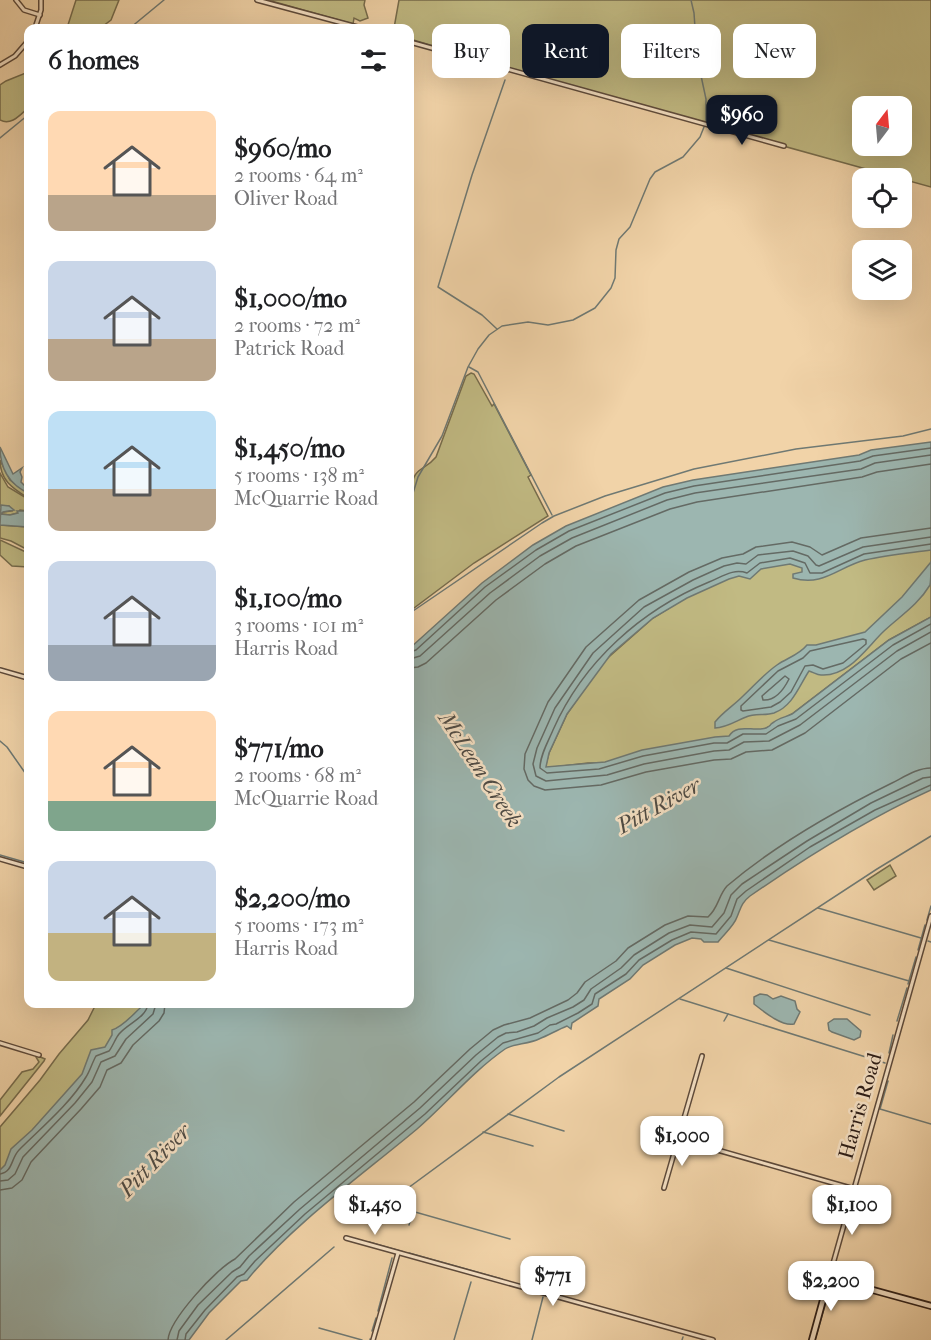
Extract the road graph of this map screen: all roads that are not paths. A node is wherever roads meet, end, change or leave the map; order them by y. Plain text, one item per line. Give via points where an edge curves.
1 (16, 0) edge
2 (41, 0) edge
3 (257, 0) edge
4 (40, 15) junction
5 (37, 24) edge
6 (346, 24) edge
7 (414, 43) edge
8 (24, 46) edge
9 (0, 65) edge
10 (784, 146) dead end
11 (0, 670) edge
12 (24, 677) edge
13 (0, 859) edge
14 (24, 866) edge
15 (931, 916) edge
16 (925, 936) junction
17 (931, 938) edge
18 (0, 1043) edge
19 (39, 1054) dead end
20 (702, 1056) dead end
21 (679, 1139) junction
22 (664, 1188) dead end
23 (854, 1189) junction
24 (346, 1238) dead end
25 (398, 1253) junction
26 (829, 1278) junction
27 (931, 1306) edge
28 (373, 1340) edge
29 (713, 1340) edge
30 (812, 1340) edge

1 - 4 street via 24,10
2 - 4 street
3 - 6 street
4 - 5 street
7 - 10 street
8 - 9 street
11 - 12 street
13 - 14 street
15 - 16 street, Harris Road
16 - 17 street
16 - 23 street, Harris Road
18 - 19 street
20 - 21 street
21 - 22 street
21 - 23 street
23 - 26 street, Harris Road
24 - 25 street
25 - 28 street
25 - 29 street
26 - 27 main road
26 - 30 main road, Harris Road

